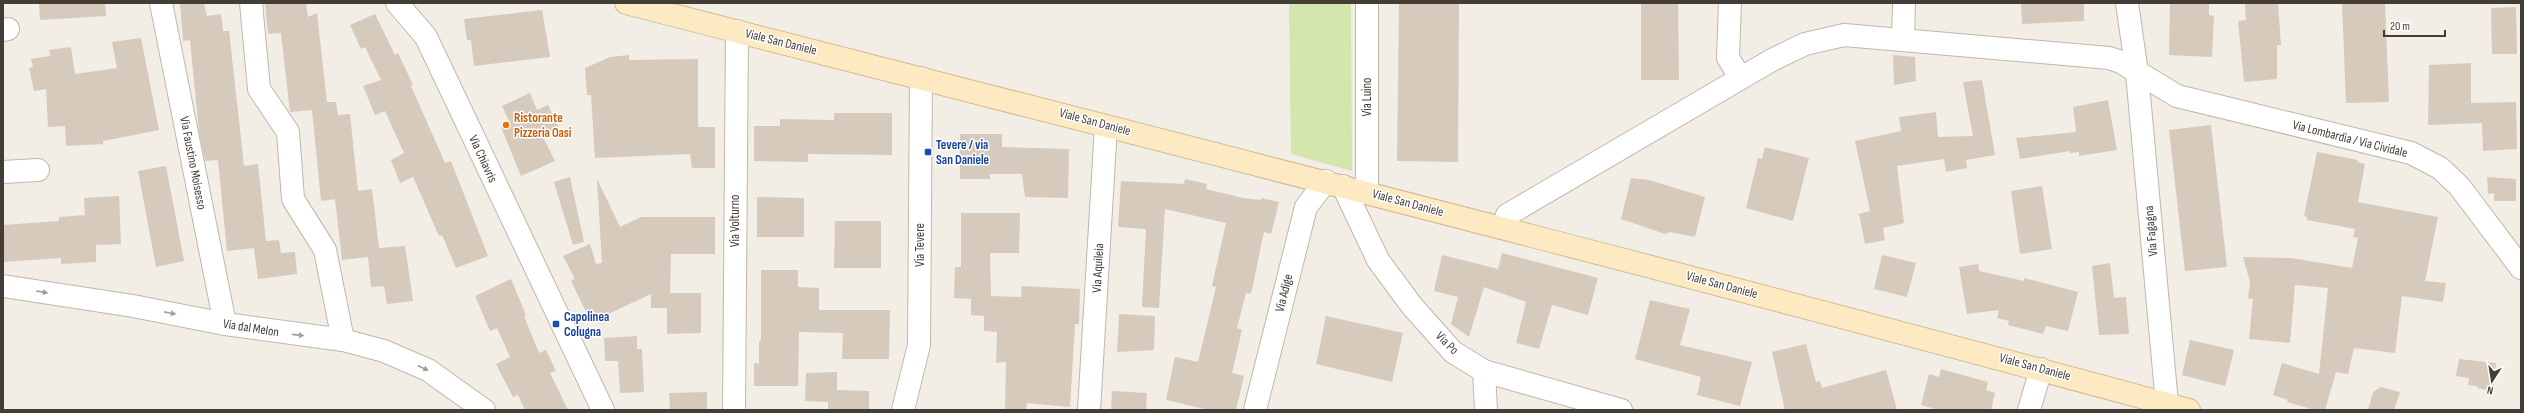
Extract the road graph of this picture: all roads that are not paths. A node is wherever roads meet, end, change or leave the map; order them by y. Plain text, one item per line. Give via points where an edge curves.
1 (162, 3) edge
2 (251, 3) edge
3 (397, 3) edge
4 (626, 3) edge
5 (1367, 3) edge
6 (1730, 3) edge
7 (1904, 3) edge
8 (2127, 3) edge
9 (737, 31) junction
10 (1904, 39) junction
11 (2136, 65) junction
12 (1740, 77) junction
13 (921, 78) junction
14 (1106, 126) junction
15 (38, 170) dead end
16 (3, 172) edge
17 (1335, 183) junction
18 (1367, 192) junction
19 (1503, 228) junction
20 (2521, 268) edge
21 (3, 286) edge
22 (224, 324) junction
23 (342, 340) junction
24 (2041, 369) junction
25 (1484, 372) junction
26 (2167, 404) junction
27 (484, 410) edge
28 (603, 410) edge
29 (734, 410) edge
30 (903, 410) edge
31 (1089, 410) edge
32 (1255, 410) edge
33 (1486, 410) edge
34 (1621, 410) edge
35 (2029, 410) edge
36 (2189, 410) edge

1 - 22 street, Via Faustino Moisesso
2 - 23 street via 259,89 288,132 293,199 325,250
3 - 28 street, Via Chiavris via 426,37
4 - 9 street, Viale San Daniele
5 - 18 street, Via Luino
6 - 12 street via 1728,58
7 - 10 street
8 - 11 street, Via Fagagna
9 - 13 street, Viale San Daniele
9 - 29 street, Via Volturno
10 - 11 street, Via Lombardia / Via Cividale via 2109,58
10 - 12 street, Via Lombardia / Via Cividale via 1844,35 1805,44
11 - 20 street, Via Lombardia / Via Cividale via 2177,96 2411,153 2440,168 2459,186
11 - 26 street, Via Fagagna
12 - 19 street, Via Lombardia / Via Cividale via 1507,215
13 - 14 street, Viale San Daniele
13 - 30 street, Via Tevere via 919,345
14 - 17 street, Viale San Daniele
14 - 31 street, Via Aquileia
15 - 16 street
17 - 18 street, Viale San Daniele
17 - 25 street, Via Po via 1378,260 1412,306 1453,352
17 - 32 street, Via Adige via 1306,207
18 - 19 street, Viale San Daniele
19 - 24 street, Viale San Daniele
21 -> 22 street, Via dal Melon via 134,306
22 -> 23 street, Via dal Melon
23 -> 27 street, Via dal Melon via 384,351 428,370
24 - 26 street, Viale San Daniele
24 - 35 street
25 - 33 street
25 - 34 street, Via Po
26 - 36 street, Viale San Daniele

